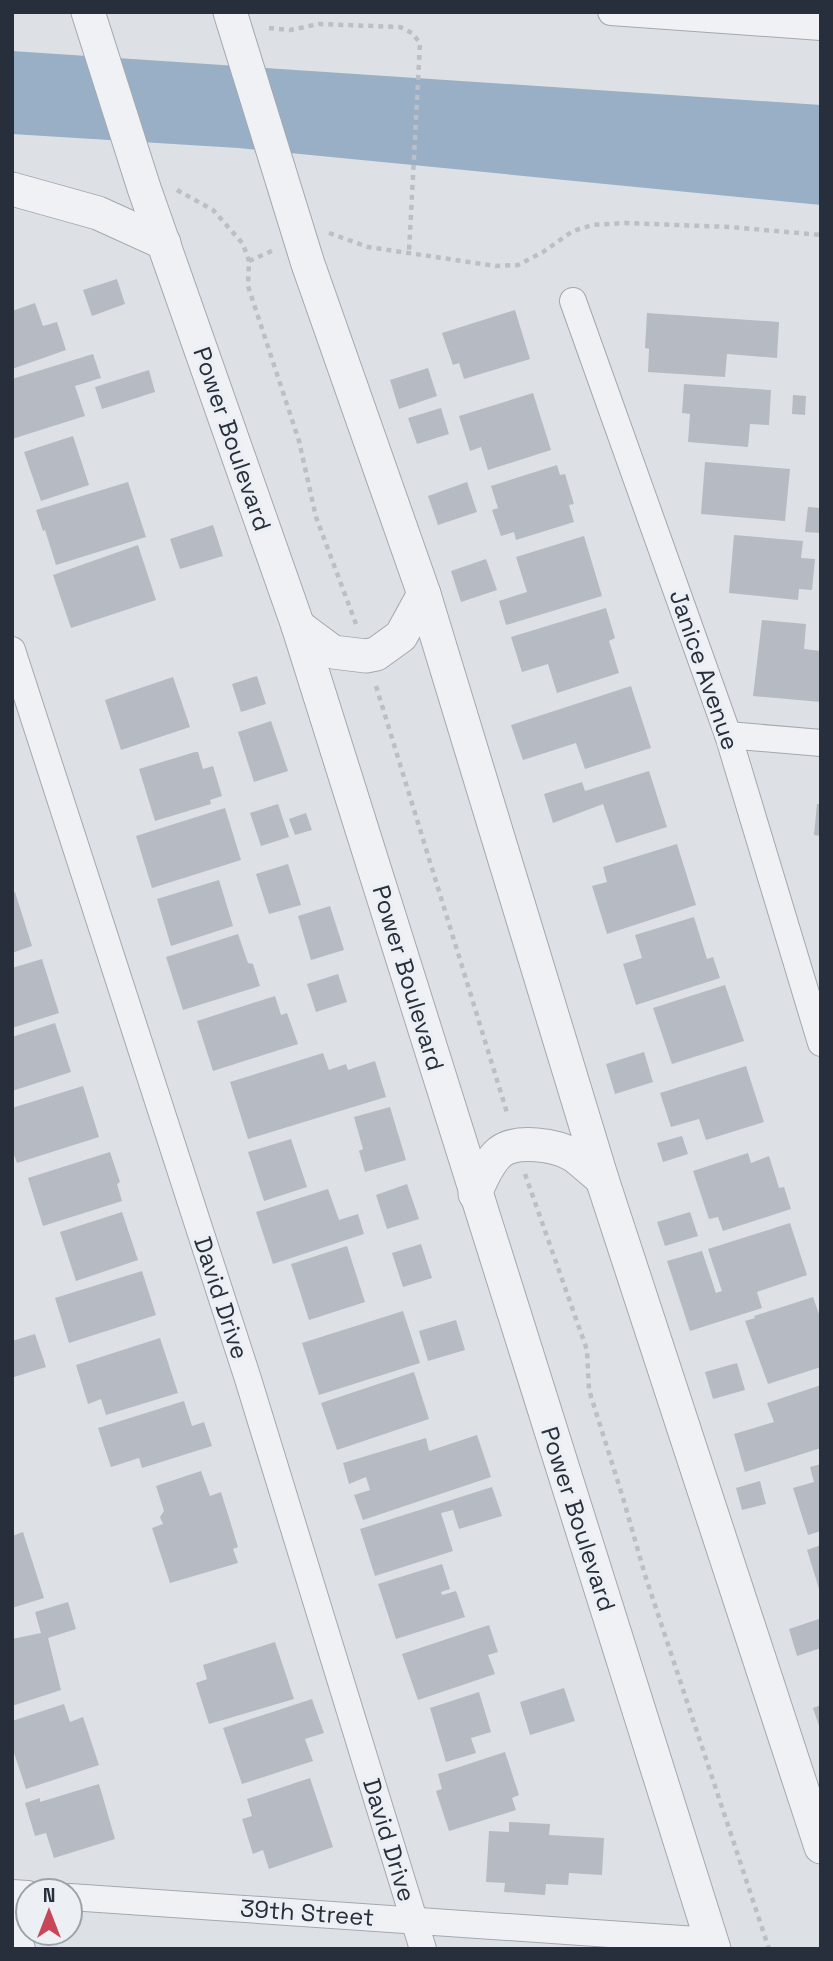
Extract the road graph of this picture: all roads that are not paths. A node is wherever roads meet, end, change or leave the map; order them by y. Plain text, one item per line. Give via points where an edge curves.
1 (611, 12) edge
2 (89, 17) edge
3 (234, 25) edge
4 (821, 27) edge
5 (12, 190) edge
6 (164, 243) junction
7 (573, 301) dead end
8 (424, 594) junction
9 (298, 626) junction
10 (12, 650) edge
11 (728, 735) junction
12 (821, 743) edge
13 (821, 1043) edge
14 (603, 1180) junction
15 (475, 1194) junction
16 (821, 1847) edge
17 (84, 1898) edge
18 (12, 1918) edge
19 (414, 1921) junction
20 (713, 1945) edge
21 (22, 1949) edge
22 (423, 1949) edge

1 - 4 street
2 - 6 street, Power Boulevard
3 - 8 street via 301,240
5 - 6 street via 98,213
6 - 9 street, Power Boulevard
7 - 11 street, Janice Avenue
8 - 9 street via 401,636 376,654 333,652
8 - 14 street
9 - 15 street, Power Boulevard
10 - 19 street, David Drive via 248,1378
11 - 12 street
11 - 13 street, Janice Avenue
14 - 15 street via 571,1154 536,1144 516,1144 500,1152
14 - 16 street
15 - 20 street, Power Boulevard
17 - 19 street, 39th Street
18 - 21 street
19 - 20 street, 39th Street
19 - 22 street, David Drive

